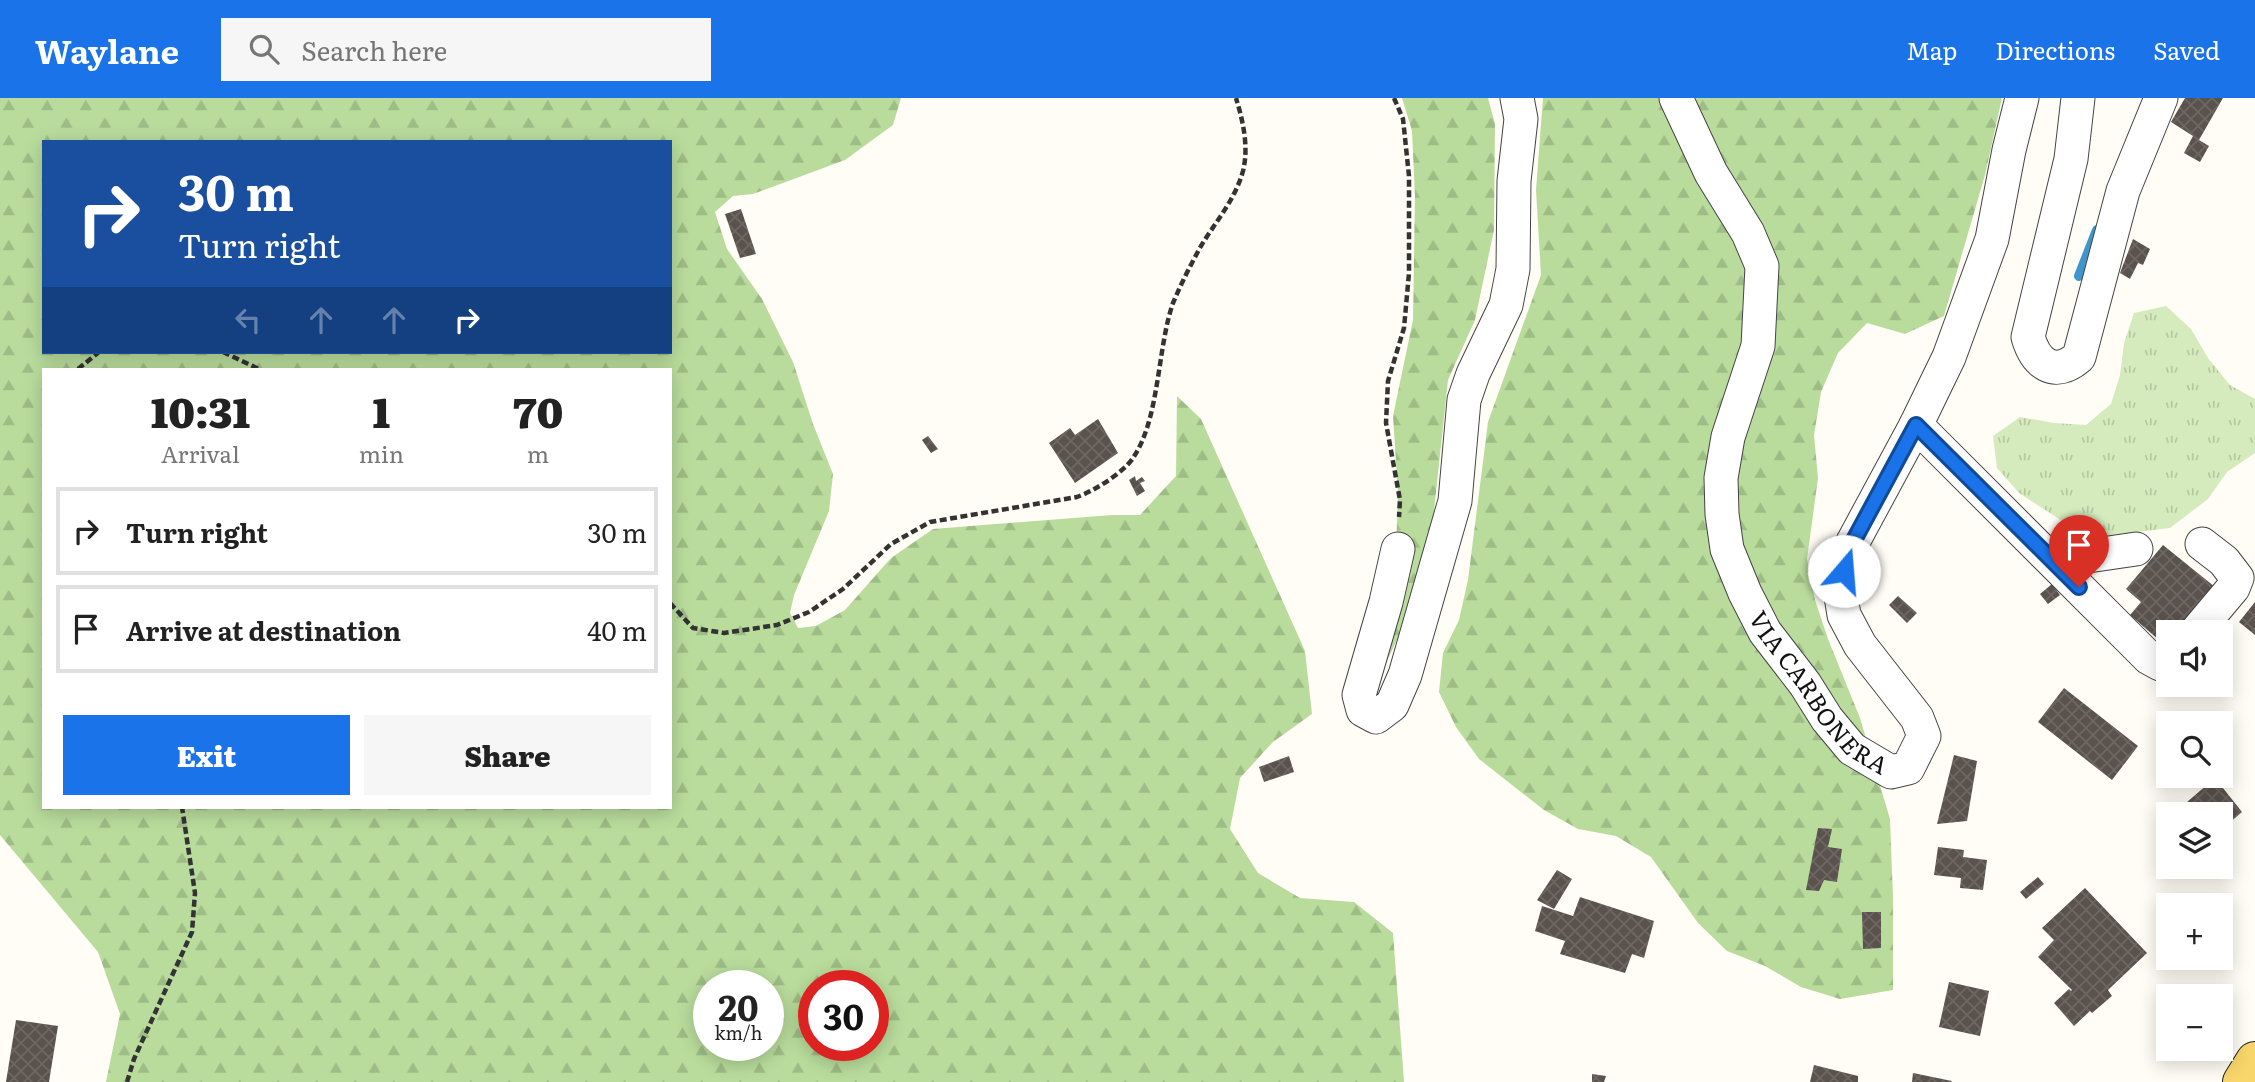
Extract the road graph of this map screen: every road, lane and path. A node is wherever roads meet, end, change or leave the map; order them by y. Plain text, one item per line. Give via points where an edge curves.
1 (1236, 98) edge
2 (1394, 98) edge
3 (1517, 98) edge
4 (1676, 98) edge
5 (2022, 98) edge
6 (2078, 98) edge
7 (2161, 98) edge
8 (97, 354) edge
9 (227, 354) edge
10 (79, 368) edge
11 (257, 368) edge
12 (1916, 425) junction
13 (2202, 544) dead end
14 (2136, 549) dead end
15 (1398, 550) joint
16 (2054, 561) junction
17 (672, 605) edge
18 (2206, 620) edge
19 (2156, 662) edge
20 (182, 809) edge
21 (2255, 1061) edge
22 (127, 1082) edge
23 (2242, 1082) edge

1 - 17 path via 1247,145 1243,172 1173,304 1152,407 1132,460 1093,491 1077,497 930,522 891,544 843,589 809,612 777,625 723,633 693,628
2 - 15 path via 1403,119 1409,190 1404,328 1388,381 1386,423 1400,500
3 - 15 street via 1521,119 1512,213 1513,269 1506,305 1464,400 1455,501 1405,676 1392,705 1376,717 1363,710 1359,695
4 - 12 street, VIA CARBONERA via 1762,266 1758,346 1728,437 1721,478 1727,549 1765,632 1828,719 1852,749 1891,772 1908,768 1924,736 1917,718 1860,645 1844,615 1840,590 1847,553
5 - 12 street, VIA CARBONERA via 1992,239 1949,357
6 - 7 street via 2069,170 2028,337 2038,360 2057,367 2079,357 2123,191
8 - 10 path
9 - 11 path
12 - 16 street
13 - 18 street via 2237,578
14 - 16 street
16 - 19 street
20 - 22 path via 195,893 192,932
21 - 23 main road

